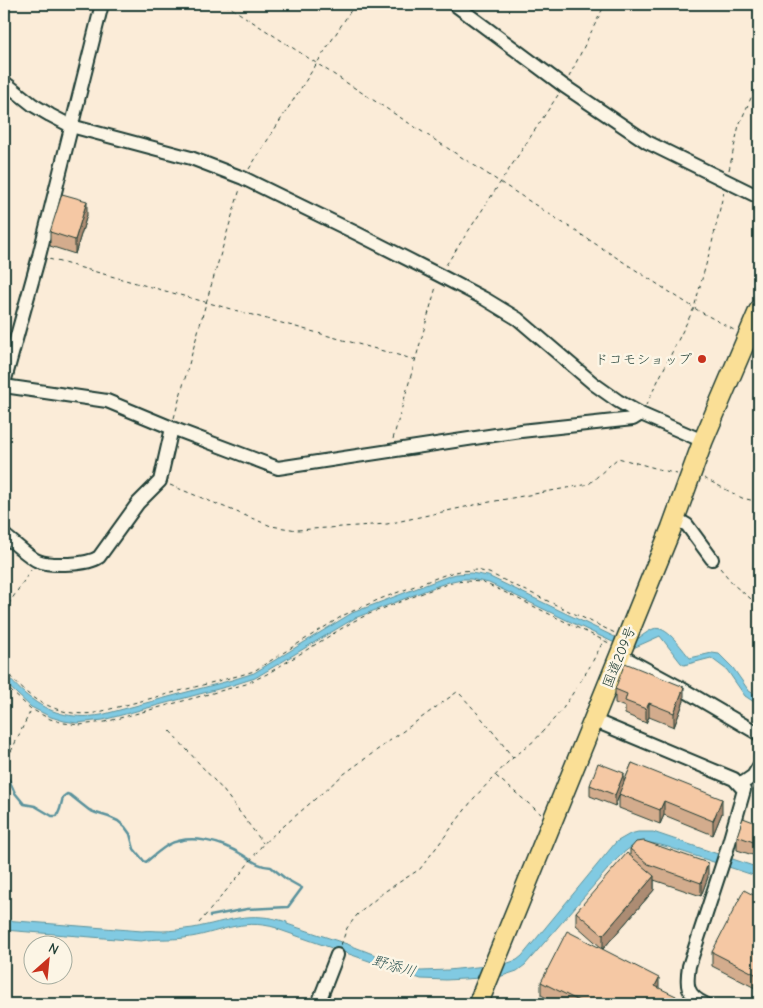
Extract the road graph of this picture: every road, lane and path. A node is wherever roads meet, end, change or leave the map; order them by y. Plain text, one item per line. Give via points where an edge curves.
1 (102, 4) edge
2 (225, 4) edge
3 (355, 4) edge
4 (454, 4) edge
5 (605, 4) edge
6 (316, 64) junction
7 (759, 80) edge
8 (4, 82) edge
9 (564, 86) junction
10 (71, 126) junction
11 (243, 178) junction
12 (726, 181) junction
13 (501, 183) junction
14 (759, 197) edge
15 (39, 256) junction
16 (439, 275) junction
17 (206, 303) junction
18 (694, 308) junction
19 (759, 310) edge
20 (754, 341) edge
21 (416, 360) junction
22 (4, 385) edge
23 (641, 414) junction
24 (172, 428) junction
25 (703, 441) junction
26 (389, 451) junction
27 (692, 475) junction
28 (160, 481) junction
29 (759, 502) edge
30 (675, 518) junction
31 (4, 534) edge
32 (712, 559) joint
33 (36, 561) junction
34 (759, 608) edge
35 (4, 611) edge
36 (622, 645) junction
37 (4, 670) edge
38 (4, 684) edge
39 (31, 709) junction
40 (594, 720) junction
41 (170, 731) dead end
42 (759, 734) edge
43 (513, 758) junction
44 (4, 766) edge
45 (759, 766) edge
46 (496, 775) junction
47 (740, 785) junction
48 (4, 806) edge
49 (552, 823) junction
50 (4, 832) edge
51 (263, 844) junction
52 (199, 923) dead end
53 (337, 955) joint
54 (318, 1004) edge
55 (478, 1004) edge
56 (705, 1004) edge

1 - 10 street
2 - 6 path
3 - 6 path
4 - 9 street
5 - 9 path
6 - 11 path
6 - 13 path
7 - 12 path via 739,125
8 - 10 street via 33,105
9 - 12 street via 647,142
9 - 13 path
10 - 11 street via 191,158
10 - 15 street
11 - 16 street
11 - 17 path
12 - 14 street
12 - 18 path
13 - 16 path
13 - 18 path
15 - 17 path
15 - 22 street
16 - 21 path
16 - 23 street via 518,319 594,384
17 - 21 path
17 - 24 path
18 - 20 path
18 - 23 path
19 - 20 highway, 国道209号
20 - 25 highway, 国道209号
21 - 26 path
22 - 24 street via 107,401
23 - 25 street
23 - 26 street via 633,419 521,431
24 - 26 street via 278,468
24 - 28 street
25 - 27 highway, 国道209号
27 - 28 path via 618,458 589,484 387,524 297,530 270,526
27 - 29 path via 742,498
27 - 30 highway, 国道209号
28 - 33 street via 138,503 100,557 74,563
30 - 32 street via 687,525
30 - 36 highway, 国道209号
31 - 33 street
32 - 34 path
33 - 35 path
36 - 37 path via 489,573 476,570 447,574 344,615 254,671 95,713 70,713 42,703
36 - 40 highway, 国道209号
36 - 42 street via 677,686
38 - 39 path
39 - 43 path via 64,723 91,724 232,688 267,674 369,614 455,582 481,582 604,640 562,710 535,740
39 - 44 path
40 - 47 street via 734,779
40 - 49 highway, 国道209号
41 - 51 path via 223,790
43 - 46 path
43 - 51 path via 497,735 457,692 344,774
45 - 47 street via 753,776
46 - 49 path
46 - 53 path via 474,798 420,869 384,892 357,915 347,928
47 - 56 street via 744,790 686,982 691,994
48 - 50 path via 9,813
49 - 55 highway, 国道209号
51 - 52 path
53 - 54 street

